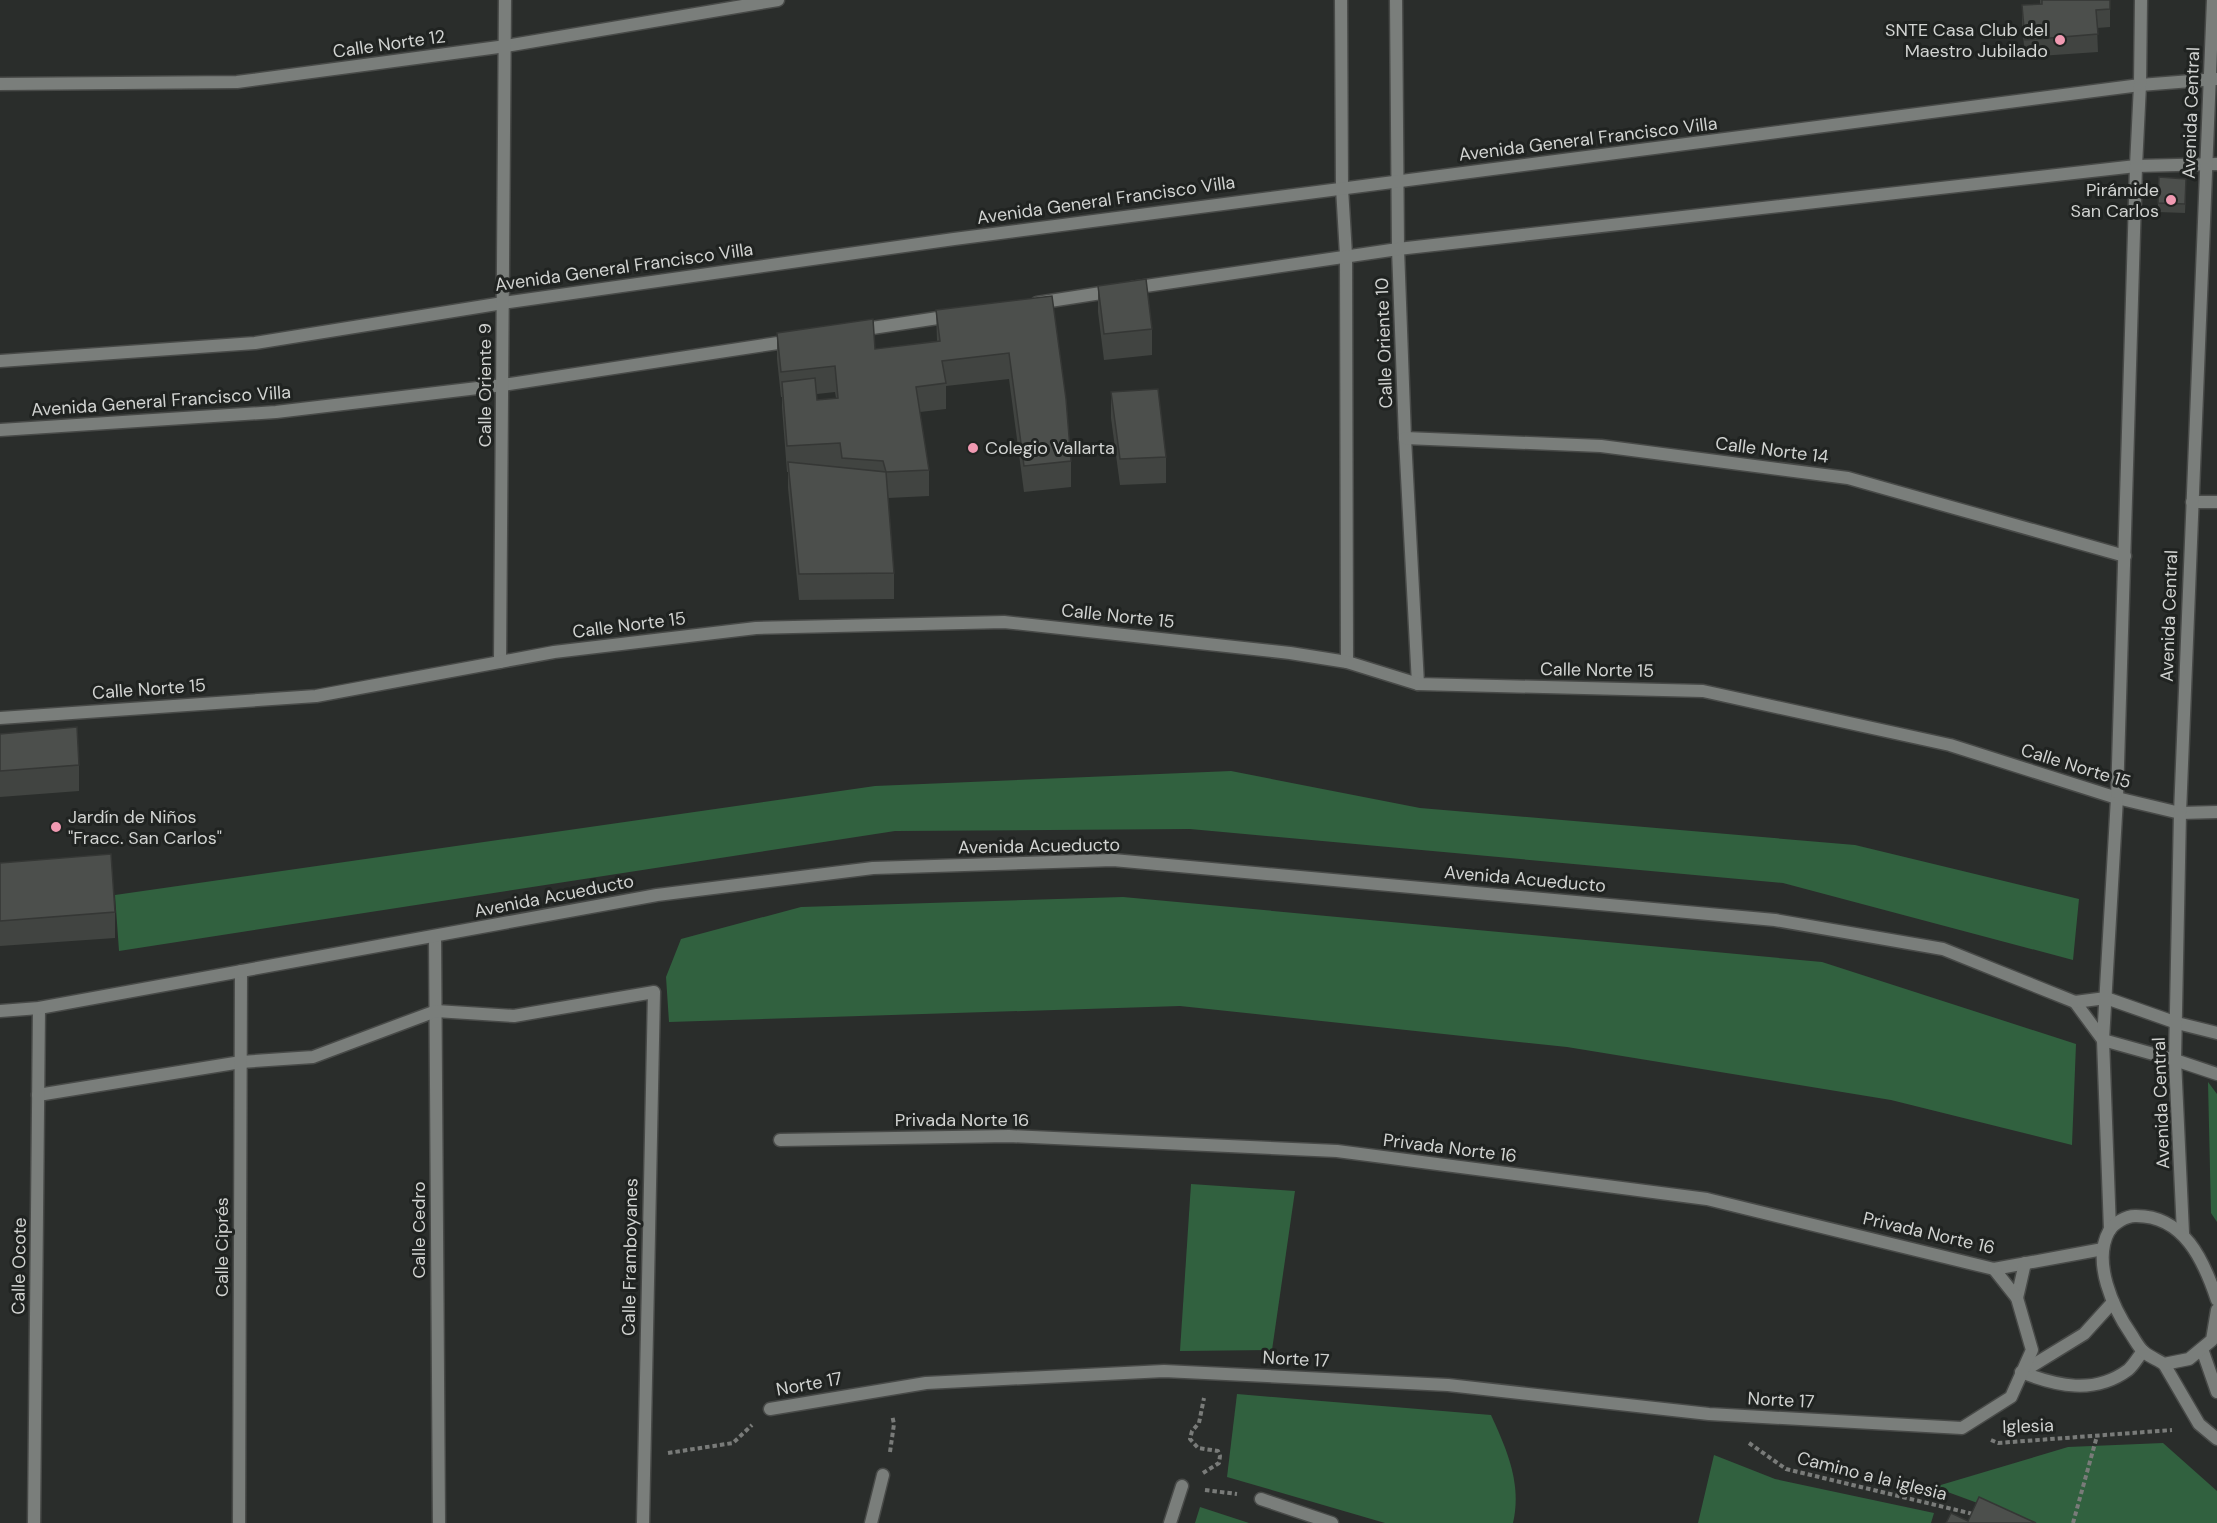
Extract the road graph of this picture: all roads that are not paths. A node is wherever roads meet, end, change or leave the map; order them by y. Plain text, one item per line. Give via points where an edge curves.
1 (505, 0) edge
2 (778, 0) edge
3 (1341, 0) edge
4 (1396, 0) edge
5 (2141, 0) edge
6 (2213, 0) edge
7 (506, 46) junction
8 (2214, 79) edge
9 (0, 84) edge
10 (2140, 85) junction
11 (2212, 164) edge
12 (2136, 165) junction
13 (1398, 181) junction
14 (1342, 188) junction
15 (1398, 249) junction
16 (1346, 255) junction
17 (503, 303) junction
18 (1030, 304) edge
19 (960, 315) edge
20 (843, 333) edge
21 (807, 338) edge
22 (0, 362) edge
23 (503, 385) junction
24 (0, 430) edge
25 (1405, 438) junction
26 (2192, 502) junction
27 (2217, 502) edge
28 (2125, 556) junction
29 (501, 662) junction
30 (1347, 662) junction
31 (1418, 684) junction
32 (0, 718) edge
33 (2117, 798) junction
34 (2217, 812) edge
35 (2180, 813) junction
36 (435, 937) junction
37 (240, 971) junction
38 (2106, 998) junction
39 (2075, 1002) junction
40 (39, 1008) junction
41 (0, 1011) edge
42 (436, 1011) junction
43 (2177, 1023) junction
44 (2217, 1032) edge
45 (2103, 1040) junction
46 (2175, 1060) junction
47 (241, 1062) junction
48 (2217, 1074) edge
49 (38, 1095) junction
50 (780, 1140) dead end
51 (2110, 1230) junction
52 (2183, 1233) junction
53 (2103, 1249) junction
54 (2025, 1263) junction
55 (2206, 1268) junction
56 (1994, 1269) junction
57 (2217, 1276) edge
58 (2017, 1298) junction
59 (2217, 1300) edge
60 (2113, 1302) junction
61 (2217, 1310) edge
62 (2214, 1340) edge
63 (2202, 1350) junction
64 (2143, 1351) junction
65 (2164, 1364) junction
66 (2021, 1372) junction
67 (2217, 1392) edge
68 (770, 1409) road end
69 (2217, 1439) edge
70 (883, 1476) road end
71 (1182, 1486) road end
72 (1261, 1499) road end
73 (34, 1523) edge
74 (239, 1523) edge
75 (439, 1523) edge
76 (643, 1523) edge
77 (871, 1523) edge
78 (1170, 1523) edge
79 (1332, 1523) edge

1 - 7 street, Calle Oriente 9
2 - 7 street, Calle Norte 12
3 - 14 street, Calle Oriente 10
4 - 13 street, Calle Oriente 10
5 - 10 street
6 - 8 street, Avenida Central
7 - 9 street, Calle Norte 12 via 237,82
7 - 17 street, Calle Oriente 9
8 - 10 street, Avenida General Francisco Villa
8 - 11 street, Avenida Central
10 - 12 street
10 - 13 street, Avenida General Francisco Villa
11 - 12 street
11 - 26 street, Avenida Central
12 - 15 street
12 - 28 street
13 - 14 street, Avenida General Francisco Villa
13 - 15 street, Calle Oriente 10
14 - 16 street, Calle Oriente 10
14 - 17 street, Avenida General Francisco Villa
15 - 16 street
15 - 25 street, Calle Oriente 10
16 - 18 street
16 - 30 street, Calle Oriente 10
17 - 22 street, Avenida General Francisco Villa via 255,343
17 - 23 street, Calle Oriente 9
19 - 20 street
21 - 23 street, Avenida General Francisco Villa
23 - 24 street, Avenida General Francisco Villa via 276,412
23 - 29 street, Calle Oriente 9
25 - 28 street, Calle Norte 14 via 1601,446 1848,478
25 - 31 street, Calle Oriente 10
26 - 27 street
26 - 35 street, Avenida Central
28 - 33 street
29 - 30 street, Calle Norte 15 via 756,628 1004,622
29 - 32 street, Calle Norte 15 via 316,696
30 - 31 street, Calle Norte 15
31 - 33 street, Calle Norte 15 via 1703,691 1950,745
33 - 35 street, Calle Norte 15
33 - 38 street
34 - 35 street, Calle Norte 15
35 - 43 street, Avenida Central
36 - 37 street, Avenida Acueducto
36 - 39 street, Avenida Acueducto via 657,895 873,868 1113,860 1775,920 1942,949
36 - 42 street, Calle Cedro
37 - 40 street, Avenida Acueducto
37 - 47 street, Calle Ciprés
38 - 39 street, Avenida Acueducto
38 - 43 street, Avenida Acueducto
38 - 45 street
39 - 45 street
40 - 41 street, Avenida Acueducto
40 - 49 street, Calle Ocote
42 - 47 street via 314,1057
42 - 75 street, Calle Cedro
42 - 76 street, Calle Framboyanes via 514,1016 654,992
43 - 44 street, Avenida Acueducto
43 - 46 street, Avenida Central
45 - 46 street
45 - 51 street
46 - 48 street
46 - 52 street, Avenida Central
47 - 49 street
47 - 74 street, Calle Ciprés
49 - 73 street, Calle Ocote
50 - 56 street, Privada Norte 16 via 1009,1136 1337,1151 1707,1199
51 - 52 street via 2128,1216 2150,1215
51 - 53 street
52 - 55 street
53 - 54 street, Privada Norte 16
53 - 60 street via 2106,1287
54 - 56 street, Privada Norte 16
54 - 58 street
55 - 57 street
55 - 59 street
56 - 58 street
58 - 66 street via 2032,1350
60 - 64 street
60 - 66 street via 2084,1334
61 - 62 street
62 - 63 street
63 - 65 street via 2189,1359
63 - 67 street
64 - 65 street
64 - 66 street via 2130,1369 2081,1387 2049,1383
65 - 69 street via 2199,1424
66 - 68 street, Norte 17 via 2011,1396 1962,1428 1709,1414 1448,1385 1164,1371 926,1383
70 - 77 street
71 - 78 street
72 - 79 street

